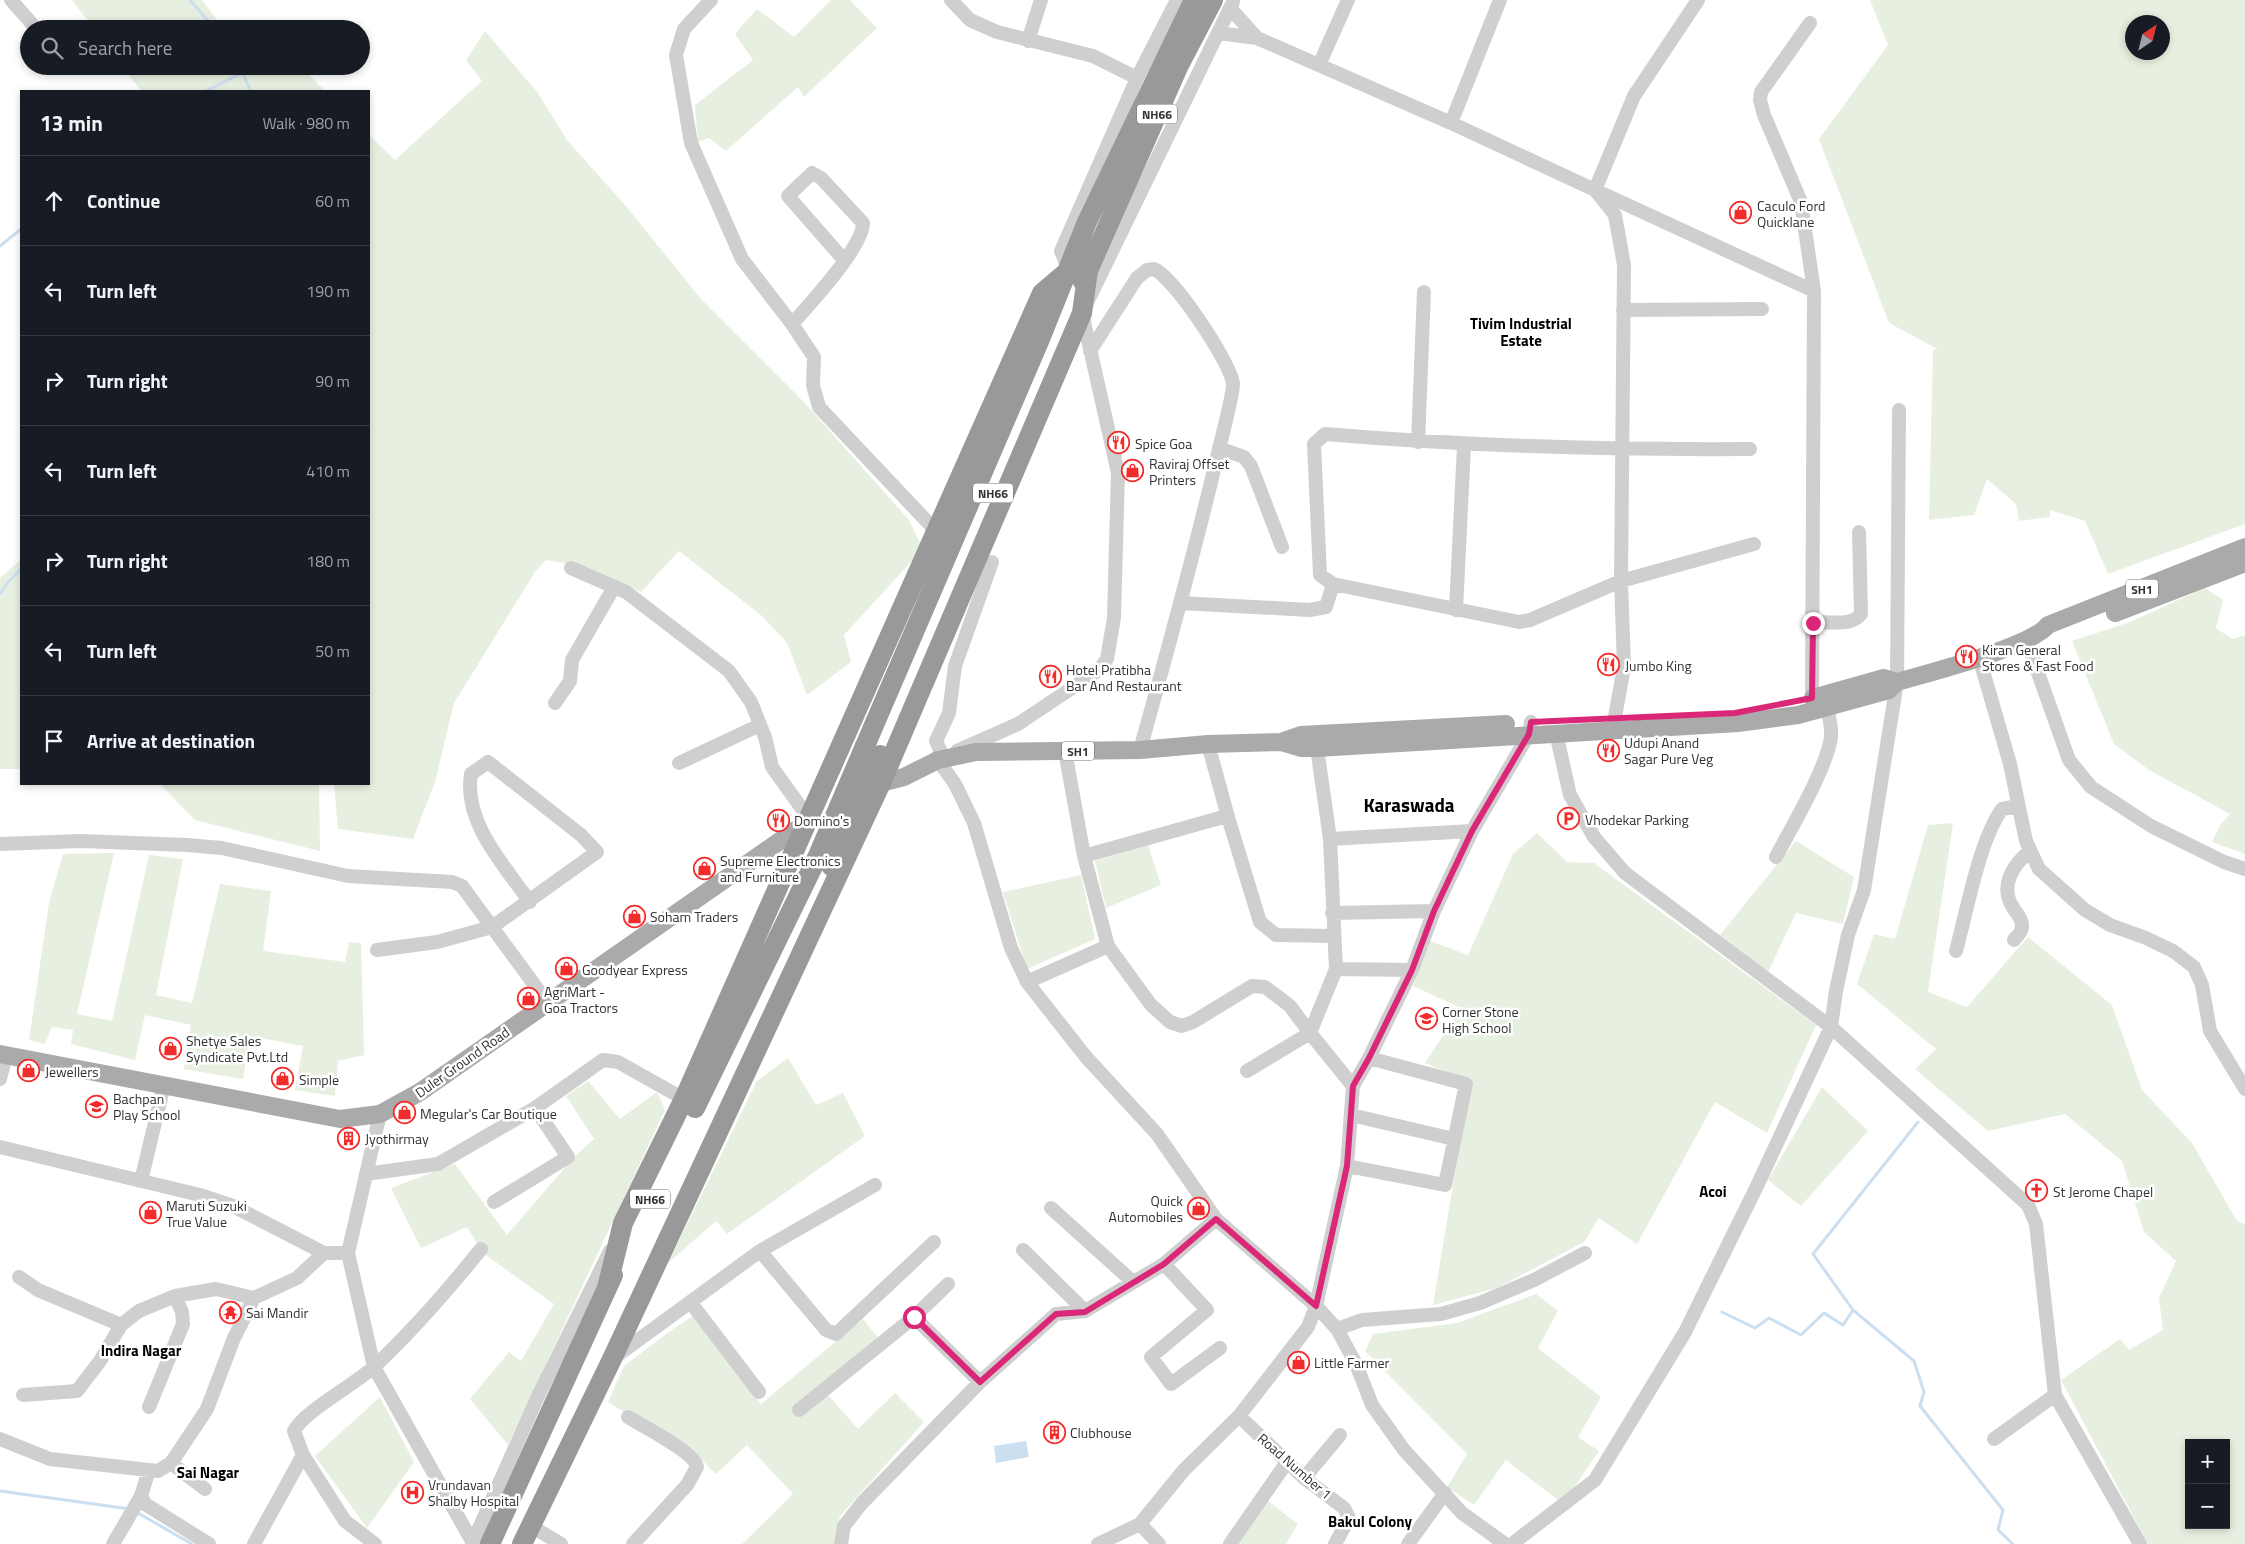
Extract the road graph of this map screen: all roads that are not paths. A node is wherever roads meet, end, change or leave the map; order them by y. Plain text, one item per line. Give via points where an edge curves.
1 (11, 0) edge
2 (711, 0) edge
3 (951, 0) edge
4 (1041, 0) edge
5 (1177, 0) edge
6 (1194, 0) edge
7 (1348, 0) edge
8 (1500, 0) edge
9 (1698, 0) edge
10 (1225, 3) edge
11 (29, 20) edge
12 (1810, 23) dead end
13 (1218, 33) junction
14 (1257, 38) junction
15 (1028, 42) junction
16 (1319, 65) junction
17 (1137, 78) junction
18 (1451, 123) junction
19 (1595, 190) junction
20 (844, 260) junction
21 (1078, 270) junction
22 (1814, 291) junction
23 (1424, 292) dead end
24 (1762, 309) dead end
25 (1624, 310) junction
26 (1082, 313) junction
27 (792, 324) junction
28 (1090, 351) junction
29 (1899, 410) dead end
30 (1418, 442) junction
31 (1464, 445) junction
32 (1219, 448) junction
33 (1750, 449) dead end
34 (1622, 450) junction
35 (936, 531) junction
36 (1859, 532) dead end
37 (1754, 544) dead end
38 (1282, 547) dead end
39 (2245, 547) edge
40 (992, 562) dead end
41 (2245, 563) edge
42 (571, 568) dead end
43 (1621, 581) junction
44 (1333, 584) junction
45 (614, 587) junction
46 (1180, 603) junction
47 (1456, 610) junction
48 (1813, 623) junction
49 (2034, 636) junction
50 (1979, 657) junction
51 (934, 659) junction
52 (955, 666) junction
53 (1897, 682) junction
54 (555, 703) dead end
55 (1819, 703) junction
56 (1616, 723) junction
57 (760, 725) junction
58 (1530, 728) junction
59 (1556, 733) junction
60 (1281, 742) junction
61 (1208, 744) junction
62 (1317, 748) junction
63 (1140, 750) junction
64 (1065, 751) junction
65 (938, 760) junction
66 (835, 761) junction
67 (679, 763) dead end
68 (881, 783) junction
69 (2018, 806) junction
70 (1227, 816) junction
71 (810, 820) junction
72 (1472, 831) junction
73 (1330, 839) junction
74 (854, 841) junction
75 (0, 844) edge
76 (2029, 852) junction
77 (1084, 856) junction
78 (1776, 857) dead end
79 (824, 862) junction
80 (2245, 869) edge
81 (530, 902) junction
82 (1434, 911) junction
83 (1332, 913) junction
84 (492, 927) junction
85 (1334, 936) junction
86 (2014, 940) dead end
87 (1108, 946) junction
88 (377, 950) dead end
89 (1956, 951) dead end
90 (1336, 969) junction
91 (1412, 970) junction
92 (1027, 982) junction
93 (547, 1002) junction
94 (1831, 1027) junction
95 (1310, 1033) junction
96 (3, 1055) edge
97 (1369, 1058) junction
98 (1247, 1071) dead end
99 (0, 1079) edge
100 (164, 1085) junction
101 (1353, 1086) junction
102 (2245, 1089) edge
103 (684, 1099) junction
104 (535, 1108) junction
105 (380, 1114) junction
106 (1351, 1115) junction
107 (1454, 1139) junction
108 (0, 1147) edge
109 (1347, 1166) junction
110 (366, 1174) junction
111 (141, 1181) junction
112 (875, 1185) dead end
113 (494, 1202) dead end
114 (1051, 1208) dead end
115 (1216, 1219) junction
116 (623, 1223) junction
117 (934, 1242) dead end
118 (481, 1249) dead end
119 (760, 1250) junction
120 (1023, 1250) dead end
121 (348, 1252) junction
122 (324, 1253) junction
123 (1585, 1253) dead end
124 (1164, 1264) junction
125 (19, 1277) dead end
126 (1132, 1281) junction
127 (948, 1284) dead end
128 (607, 1288) junction
129 (175, 1296) junction
130 (254, 1298) junction
131 (691, 1303) junction
132 (1316, 1306) junction
133 (1085, 1312) junction
134 (914, 1317) junction
135 (121, 1325) junction
136 (1336, 1329) junction
137 (1220, 1348) dead end
138 (612, 1359) junction
139 (374, 1367) junction
140 (980, 1382) junction
141 (759, 1392) dead end
142 (23, 1395) dead end
143 (2055, 1396) junction
144 (149, 1408) dead end
145 (799, 1410) dead end
146 (1239, 1416) junction
147 (628, 1418) dead end
148 (1340, 1435) dead end
149 (0, 1439) edge
150 (1994, 1439) dead end
151 (303, 1455) junction
152 (1287, 1462) junction
153 (171, 1463) junction
154 (149, 1470) junction
155 (1304, 1478) junction
156 (205, 1489) dead end
157 (1445, 1492) junction
158 (140, 1496) junction
159 (1140, 1524) junction
160 (527, 1535) edge
161 (113, 1544) edge
162 (209, 1544) edge
163 (254, 1544) edge
164 (375, 1544) edge
165 (478, 1544) edge
166 (512, 1544) edge
167 (561, 1544) edge
168 (633, 1544) edge
169 (841, 1544) edge
170 (1098, 1544) edge
171 (1159, 1544) edge
172 (1230, 1544) edge
173 (1335, 1544) edge
174 (1408, 1544) edge
175 (1505, 1544) edge
176 (1512, 1544) edge
177 (2140, 1544) edge

1 - 11 street
2 - 27 street via 684,29 676,55 691,143 742,259
3 - 15 street via 970,20
4 - 15 street
5 - 17 street
6 - 21 highway, NH66 via 1087,222
7 - 16 street
8 - 18 street
9 - 19 street via 1634,96
10 - 13 street
10 - 14 street
10 - 21 highway, NH66 via 1179,65
12 - 22 street via 1761,92 1760,100 1801,202
13 - 14 street
13 - 26 street
14 - 16 street
15 - 17 street via 1093,56
16 - 18 street
17 - 21 street via 1061,251
18 - 19 street
19 - 22 street
19 - 25 street via 1615,214 1624,265
20 - 20 street via 788,196 812,173 822,178 862,223 863,232
20 - 27 street
21 - 26 highway
21 - 35 highway via 1042,293
21 - 79 highway, NH66, bridge
22 - 48 street
23 - 30 street
24 - 25 street
25 - 34 street
26 - 28 street
26 - 51 highway
27 - 35 street via 814,357 813,384 819,407
28 - 32 street via 1137,278 1147,270 1162,273 1186,301 1213,342 1233,383
28 - 65 street via 1118,474 1114,618 1107,659 1098,670 1018,724
29 - 53 street
30 - 31 street
30 - 44 street via 1325,434 1314,444 1320,575
31 - 34 street
31 - 47 street
32 - 38 street via 1244,457 1250,466
32 - 46 street
33 - 34 street
34 - 43 street
35 - 66 highway
36 - 48 street via 1861,614 1848,623
37 - 43 street
39 - 49 main road, SH1 via 2048,625
40 - 52 street
41 - 49 main road, SH1 via 2077,627 2053,635
42 - 45 street
43 - 47 street via 1519,622
43 - 56 street via 1624,667
44 - 46 street via 1326,607 1310,610
44 - 47 street
45 - 54 street via 572,660 570,681
45 - 57 street via 626,592 729,671 751,702
46 - 63 street
48 - 55 street
49 - 50 main road, SH1
49 - 80 street via 2069,760 2091,787 2151,826
50 - 53 main road, SH1
50 - 69 street via 2010,764
51 - 52 street
51 - 68 highway
52 - 65 street via 949,713 936,741 940,750
53 - 55 main road, SH1 via 1888,690
53 - 94 street via 1864,890 1848,936
55 - 56 main road, SH1 via 1798,714 1738,722
55 - 78 street via 1830,722 1831,738 1819,771
56 - 58 main road, SH1
56 - 59 main road, SH1
57 - 67 street
57 - 71 street via 772,767
58 - 59 main road, SH1
58 - 60 main road, SH1 via 1301,735
58 - 62 main road, SH1
58 - 72 street
59 - 94 street via 1570,795 1594,837 1625,873
60 - 61 main road, SH1
60 - 62 main road, SH1 via 1301,748
61 - 63 main road, SH1
61 - 70 street
62 - 73 street
63 - 64 main road, SH1
64 - 65 main road, SH1 via 976,752
64 - 77 street
65 - 68 main road, SH1 via 904,777
65 - 92 street via 955,784 974,823 1011,948
66 - 68 highway
66 - 71 highway
68 - 74 highway
69 - 76 street
69 - 89 street via 2002,809 1996,818
70 - 77 street
70 - 85 street via 1260,922 1276,935
71 - 74 highway
71 - 93 main road, Duler Ground Road
71 - 103 highway
72 - 73 street
72 - 82 street
73 - 83 street
74 - 138 highway
75 - 84 street via 81,841 187,845 222,848 348,876 452,882 462,886
76 - 86 street via 2013,868 2007,884 2011,905 2022,925
76 - 102 street via 2048,880 2084,910 2110,925 2172,951 2194,967 2202,985 2210,1031
77 - 87 street
79 - 128 highway, NH66
79 - 166 highway, NH66
81 - 81 street via 597,852 488,762 471,774 468,791 481,832
81 - 84 street
82 - 83 street
82 - 91 street
83 - 85 street
84 - 88 street via 437,942
84 - 93 street
85 - 90 street
87 - 92 street
87 - 95 street via 1151,1005 1170,1022 1182,1026 1193,1022 1252,986 1266,987 1290,1006
90 - 91 street
90 - 95 street
91 - 97 street
92 - 115 street via 1086,1058 1156,1134
93 - 105 main road, Duler Ground Road via 420,1092
94 - 143 street via 2028,1205 2036,1224
94 - 176 street via 1685,1332 1595,1480
95 - 98 street
95 - 101 street
96 - 99 street
96 - 100 main road, Duler Ground Road
97 - 101 street
97 - 107 street via 1466,1084
100 - 105 main road, Duler Ground Road via 340,1119
100 - 111 street
101 - 106 street
103 - 104 street via 618,1062 603,1060
103 - 116 highway
104 - 110 street via 438,1164
104 - 113 street via 568,1157
105 - 110 street
106 - 107 street
106 - 109 street
107 - 109 street via 1446,1185
108 - 111 street
109 - 132 street
110 - 121 street
111 - 122 street via 233,1206
112 - 119 street
114 - 126 street
115 - 124 street
115 - 132 street
116 - 128 highway
116 - 165 street via 540,1394
117 - 119 street via 836,1334 826,1330
118 - 139 street via 448,1290
119 - 131 street
120 - 133 street
121 - 122 street
121 - 139 street
122 - 130 street via 297,1278
123 - 136 street via 1480,1303 1441,1314 1362,1320
124 - 126 street
124 - 137 street via 1207,1310 1151,1357 1172,1384
125 - 135 street via 38,1290
126 - 133 street
127 - 134 street
128 - 165 highway, NH66
129 - 130 street via 216,1289
129 - 135 street via 139,1311
129 - 144 street via 182,1312 182,1324
130 - 153 street via 234,1338 207,1409
131 - 138 street
131 - 141 street
132 - 136 street
132 - 146 street via 1308,1327
133 - 140 street via 1056,1314
134 - 140 street
134 - 145 street
135 - 142 street via 100,1361 77,1390
136 - 157 street via 1356,1364 1372,1405 1404,1450
138 - 160 highway
139 - 151 street via 297,1426 295,1436
139 - 165 street
140 - 169 street via 862,1502 844,1526
143 - 150 street
143 - 177 street
146 - 152 street, Road Number 1
146 - 159 street via 1184,1470
147 - 168 street via 697,1462 687,1484
148 - 155 street
149 - 154 street via 50,1459
151 - 163 street
151 - 164 street via 345,1521
152 - 155 street, Road Number 1
152 - 172 street
153 - 154 street via 158,1471
153 - 156 street
154 - 158 street
155 - 173 street, Road Number 1 via 1344,1508 1349,1518
157 - 174 street
157 - 175 street via 1462,1513
158 - 161 street
158 - 162 street via 145,1504
159 - 170 street
159 - 171 street
160 - 167 street

